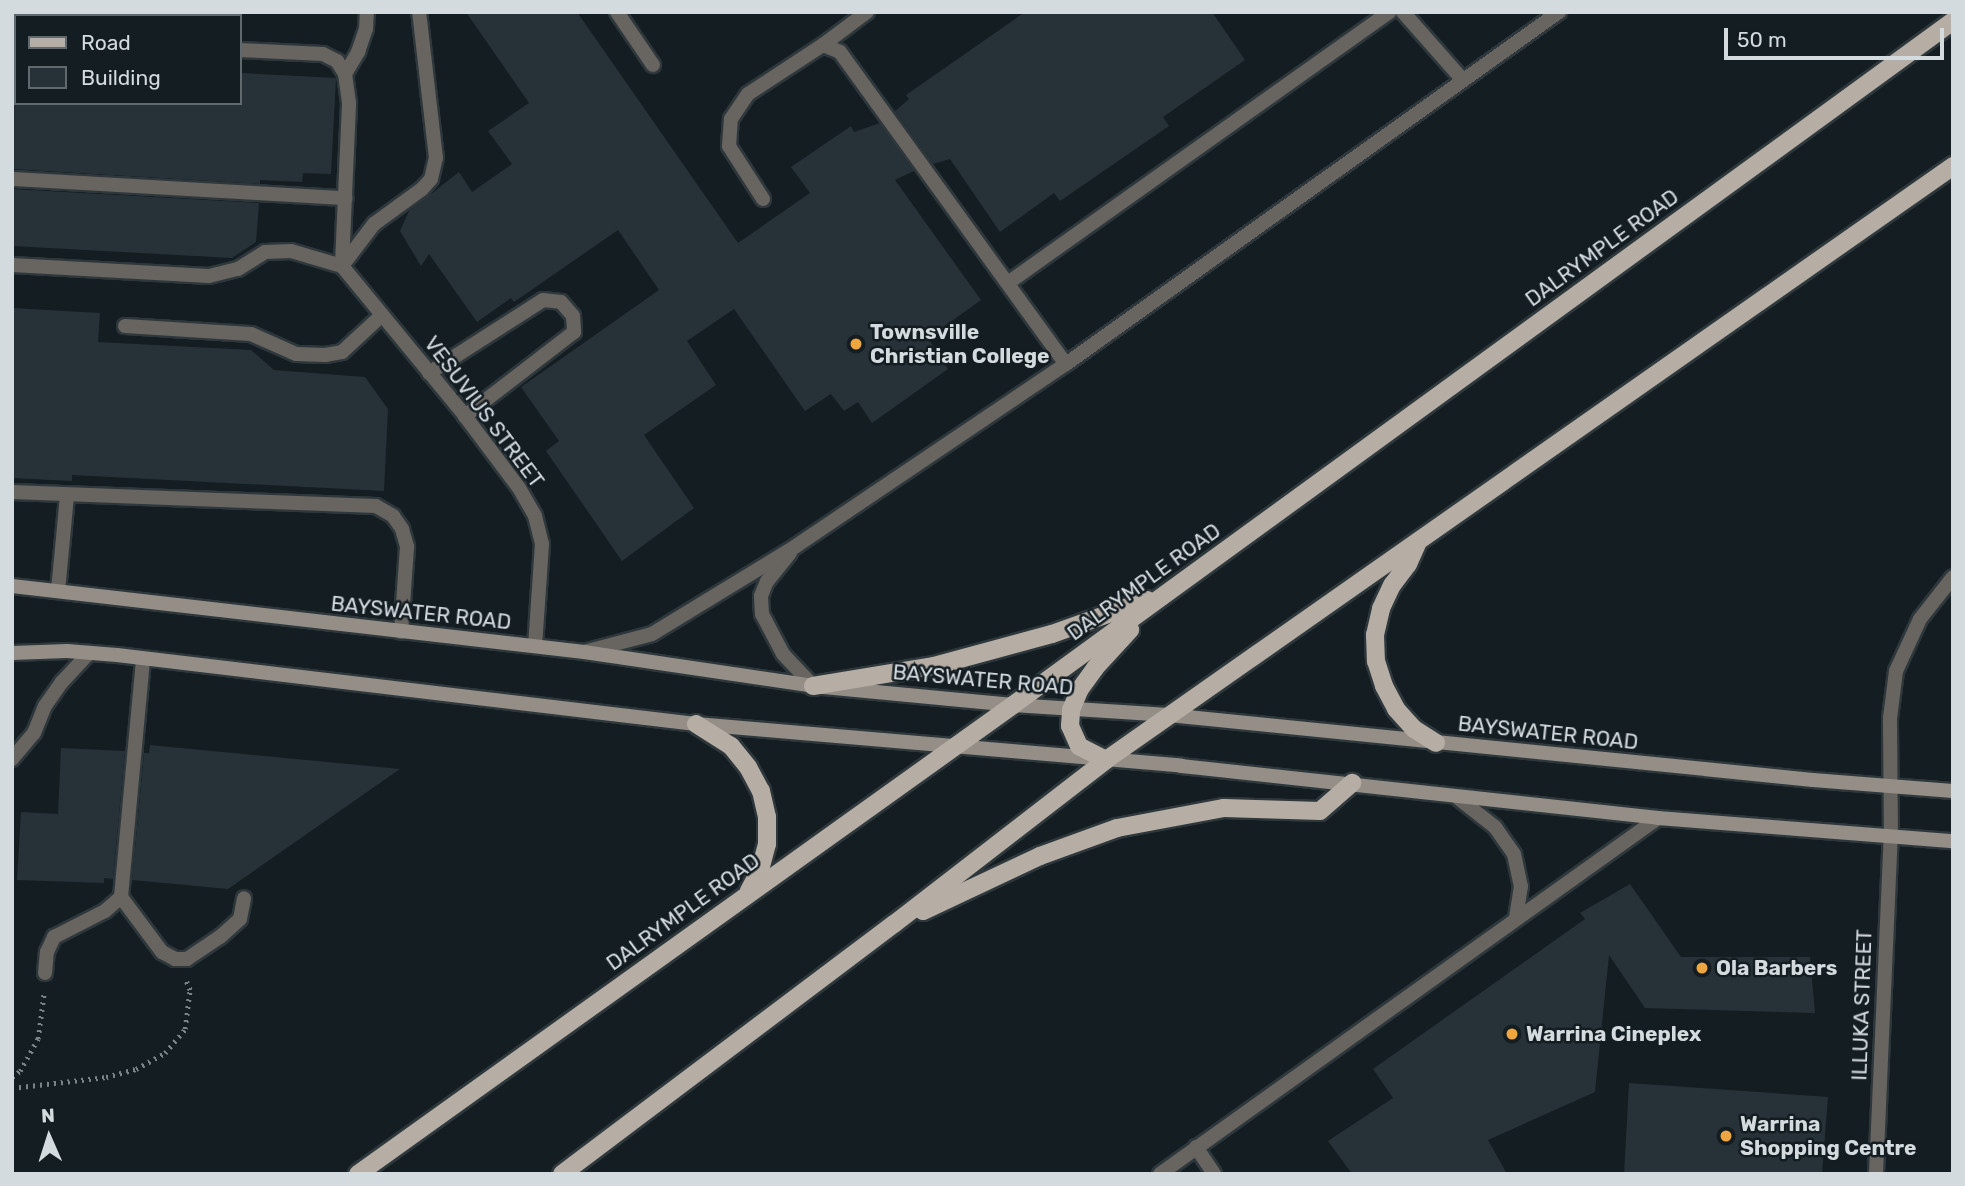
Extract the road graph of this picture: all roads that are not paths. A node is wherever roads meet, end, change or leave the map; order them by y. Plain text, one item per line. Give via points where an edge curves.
1 (367, 12) edge
2 (419, 12) edge
3 (617, 12) edge
4 (867, 12) edge
5 (1389, 12) edge
6 (1403, 12) edge
7 (1559, 12) edge
8 (1953, 22) edge
9 (823, 45) junction
10 (242, 50) edge
11 (653, 65) dead end
12 (345, 74) junction
13 (1462, 79) junction
14 (1953, 166) edge
15 (12, 179) edge
16 (345, 198) junction
17 (764, 199) dead end
18 (12, 265) edge
19 (342, 266) junction
20 (1008, 283) junction
21 (382, 315) junction
22 (125, 326) dead end
23 (1066, 364) junction
24 (429, 373) junction
25 (465, 416) junction
26 (12, 492) edge
27 (67, 495) junction
28 (1417, 544) junction
29 (796, 546) junction
30 (1953, 577) edge
31 (12, 586) edge
32 (58, 591) junction
33 (1168, 593) junction
34 (401, 632) junction
35 (535, 646) junction
36 (584, 652) junction
37 (12, 653) edge
38 (89, 653) junction
39 (143, 659) junction
40 (813, 686) junction
41 (1013, 705) junction
42 (1071, 710) junction
43 (1168, 715) junction
44 (696, 724) junction
45 (1436, 743) junction
46 (952, 749) junction
47 (12, 759) edge
48 (1106, 760) junction
49 (1352, 783) junction
50 (1890, 786) junction
51 (1953, 791) edge
52 (1458, 798) junction
53 (1658, 818) junction
54 (1891, 837) junction
55 (1953, 841) edge
56 (747, 894) junction
57 (121, 897) junction
58 (244, 898) dead end
59 (1517, 919) junction
60 (894, 924) junction
61 (45, 974) road end
62 (1196, 1147) junction
63 (358, 1174) edge
64 (562, 1174) edge
65 (1160, 1174) edge
66 (1214, 1174) edge
67 (1876, 1174) edge

1 - 12 street via 358,52
2 - 19 street via 436,158 431,178 374,224
3 - 11 street
4 - 9 street
5 - 20 street
6 - 13 street
7 - 13 street
8 - 33 main road, DALRYMPLE ROAD
9 - 17 street via 748,94 732,119 729,146
9 - 20 street via 840,52 860,77
10 - 12 street via 323,54 337,61
12 - 16 street via 349,104
13 - 23 street
14 - 28 main road
15 - 16 street
16 - 19 street
18 - 19 street via 209,276 238,269 265,252 291,251
19 - 21 street, VESUVIUS STREET
20 - 23 street
21 - 22 street via 342,352 324,355 296,354 251,334
21 - 24 street, VESUVIUS STREET
23 - 29 street
24 - 25 street, VESUVIUS STREET
24 - 25 street via 543,300 561,302 573,316 574,332
25 - 35 street, VESUVIUS STREET via 535,516 542,544
26 - 27 street
27 - 32 street
27 - 34 street via 376,506 393,516 407,547
28 - 43 main road
28 - 45 main road via 1381,609 1376,661 1396,709 1414,729
29 - 36 street via 652,634
29 - 40 street via 767,581 761,597 762,614 783,654
30 - 50 street via 1920,619 1896,671 1890,718
31 - 32 main road, BAYSWATER ROAD
32 - 34 main road, BAYSWATER ROAD
33 - 40 main road via 1052,634 947,662
33 - 41 main road, DALRYMPLE ROAD
33 - 42 main road via 1095,668
34 - 35 main road, BAYSWATER ROAD
35 - 36 main road, BAYSWATER ROAD
36 - 40 main road, BAYSWATER ROAD
37 - 38 main road
38 - 39 main road
38 - 47 street via 62,682 34,733
39 - 44 main road
39 - 57 street
40 - 41 main road, BAYSWATER ROAD
41 - 42 main road, BAYSWATER ROAD
41 - 46 main road, DALRYMPLE ROAD
42 - 43 main road, BAYSWATER ROAD
42 - 48 main road via 1070,726 1079,746
43 - 45 main road, BAYSWATER ROAD
43 - 48 main road
44 - 46 main road
44 - 56 main road via 731,746 761,791 767,844
45 - 50 main road, BAYSWATER ROAD
46 - 48 main road
46 - 56 main road, DALRYMPLE ROAD
48 - 49 main road
48 - 60 main road
49 - 52 main road
49 - 60 main road via 1320,811 1224,808 1117,828 1041,856
50 - 51 main road, BAYSWATER ROAD
50 - 54 street
52 - 53 main road
52 - 59 street via 1487,819 1514,855 1521,886
53 - 54 main road
53 - 59 street
54 - 55 main road
54 - 67 street, ILLUKA STREET
56 - 63 main road, DALRYMPLE ROAD
57 - 58 street via 162,952 175,959 187,959 220,937 240,919
57 - 61 street via 105,911 54,937
59 - 62 street
60 - 64 main road
62 - 65 street
62 - 66 street

